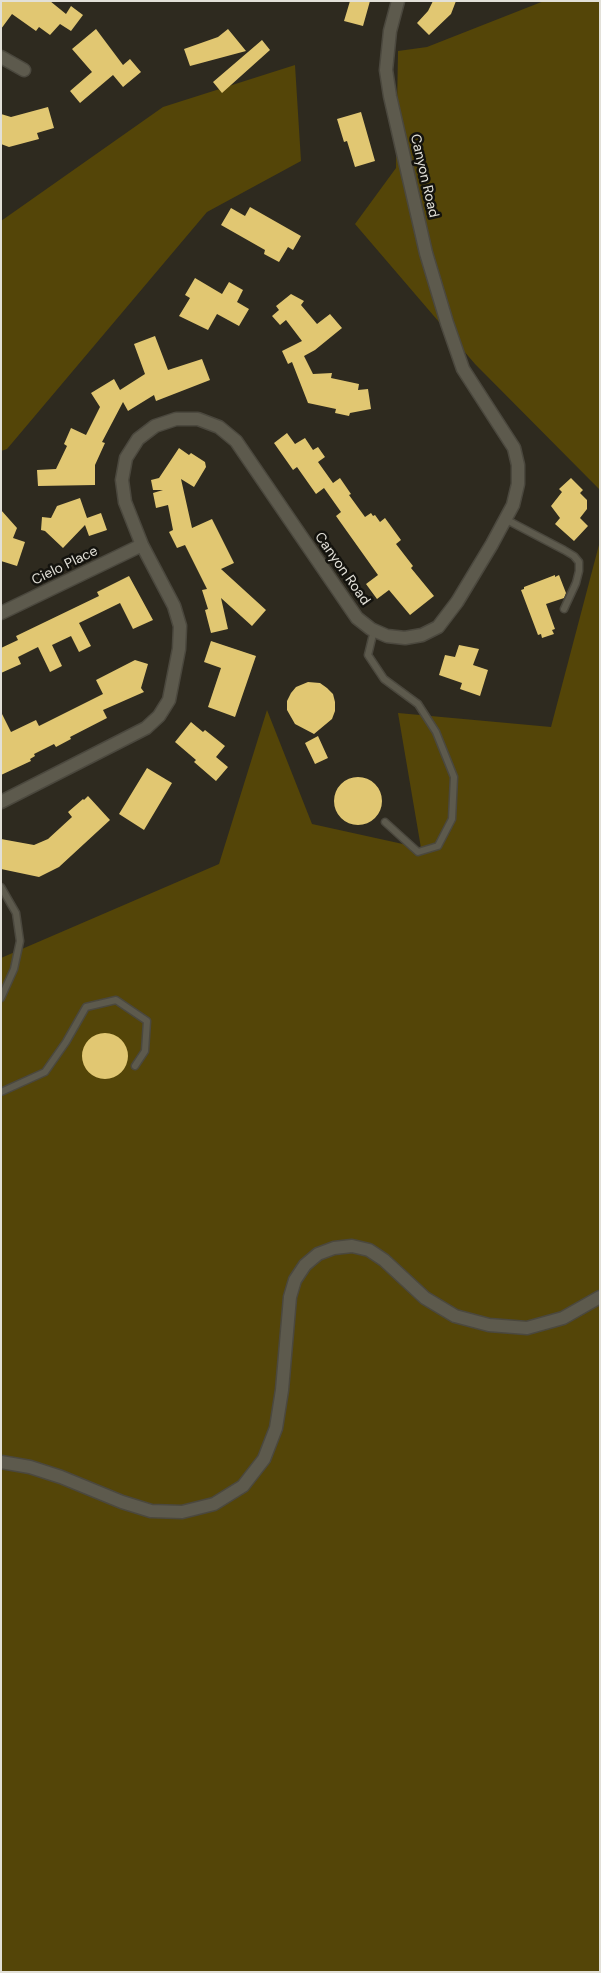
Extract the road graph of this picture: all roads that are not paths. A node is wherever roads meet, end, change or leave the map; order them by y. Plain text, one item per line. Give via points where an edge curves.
1 (398, 1) edge
2 (1, 57) edge
3 (24, 70) dead end
4 (505, 519) junction
5 (142, 545) junction
6 (564, 609) dead end
7 (1, 613) edge
8 (374, 630) junction
9 (1, 802) edge
10 (385, 822) dead end
11 (1, 887) edge
12 (1, 998) edge
13 (135, 1066) dead end
14 (1, 1092) edge
15 (600, 1297) edge
16 (1, 1462) edge

1 - 4 street, Canyon Road via 390,31 386,70 390,96 426,253 463,369 514,448 518,484 513,505
2 - 3 street
4 - 6 lane via 569,553 579,562 576,583
4 - 8 street, Canyon Road via 457,602 438,627 422,635 405,638
5 - 7 street, Cielo Place
5 - 8 street, Canyon Road via 125,502 122,480 126,458 138,440 155,426 176,419 198,419 219,427 236,441 358,618
5 - 9 street, Canyon Road via 174,606 180,626 169,700 146,728
8 - 10 lane via 368,655 384,679 418,704 436,732 454,777 452,819 438,846 418,852
11 - 12 lane via 16,913 20,941 14,969
13 - 14 lane via 145,1051 147,1021 116,1000 86,1007 45,1072
15 - 16 street via 563,1318 527,1328 489,1325 455,1316 425,1298 370,1250 352,1246 334,1248 318,1254 304,1265 295,1280 290,1297 276,1428 264,1459 243,1486 214,1504 182,1512 151,1511 61,1477

